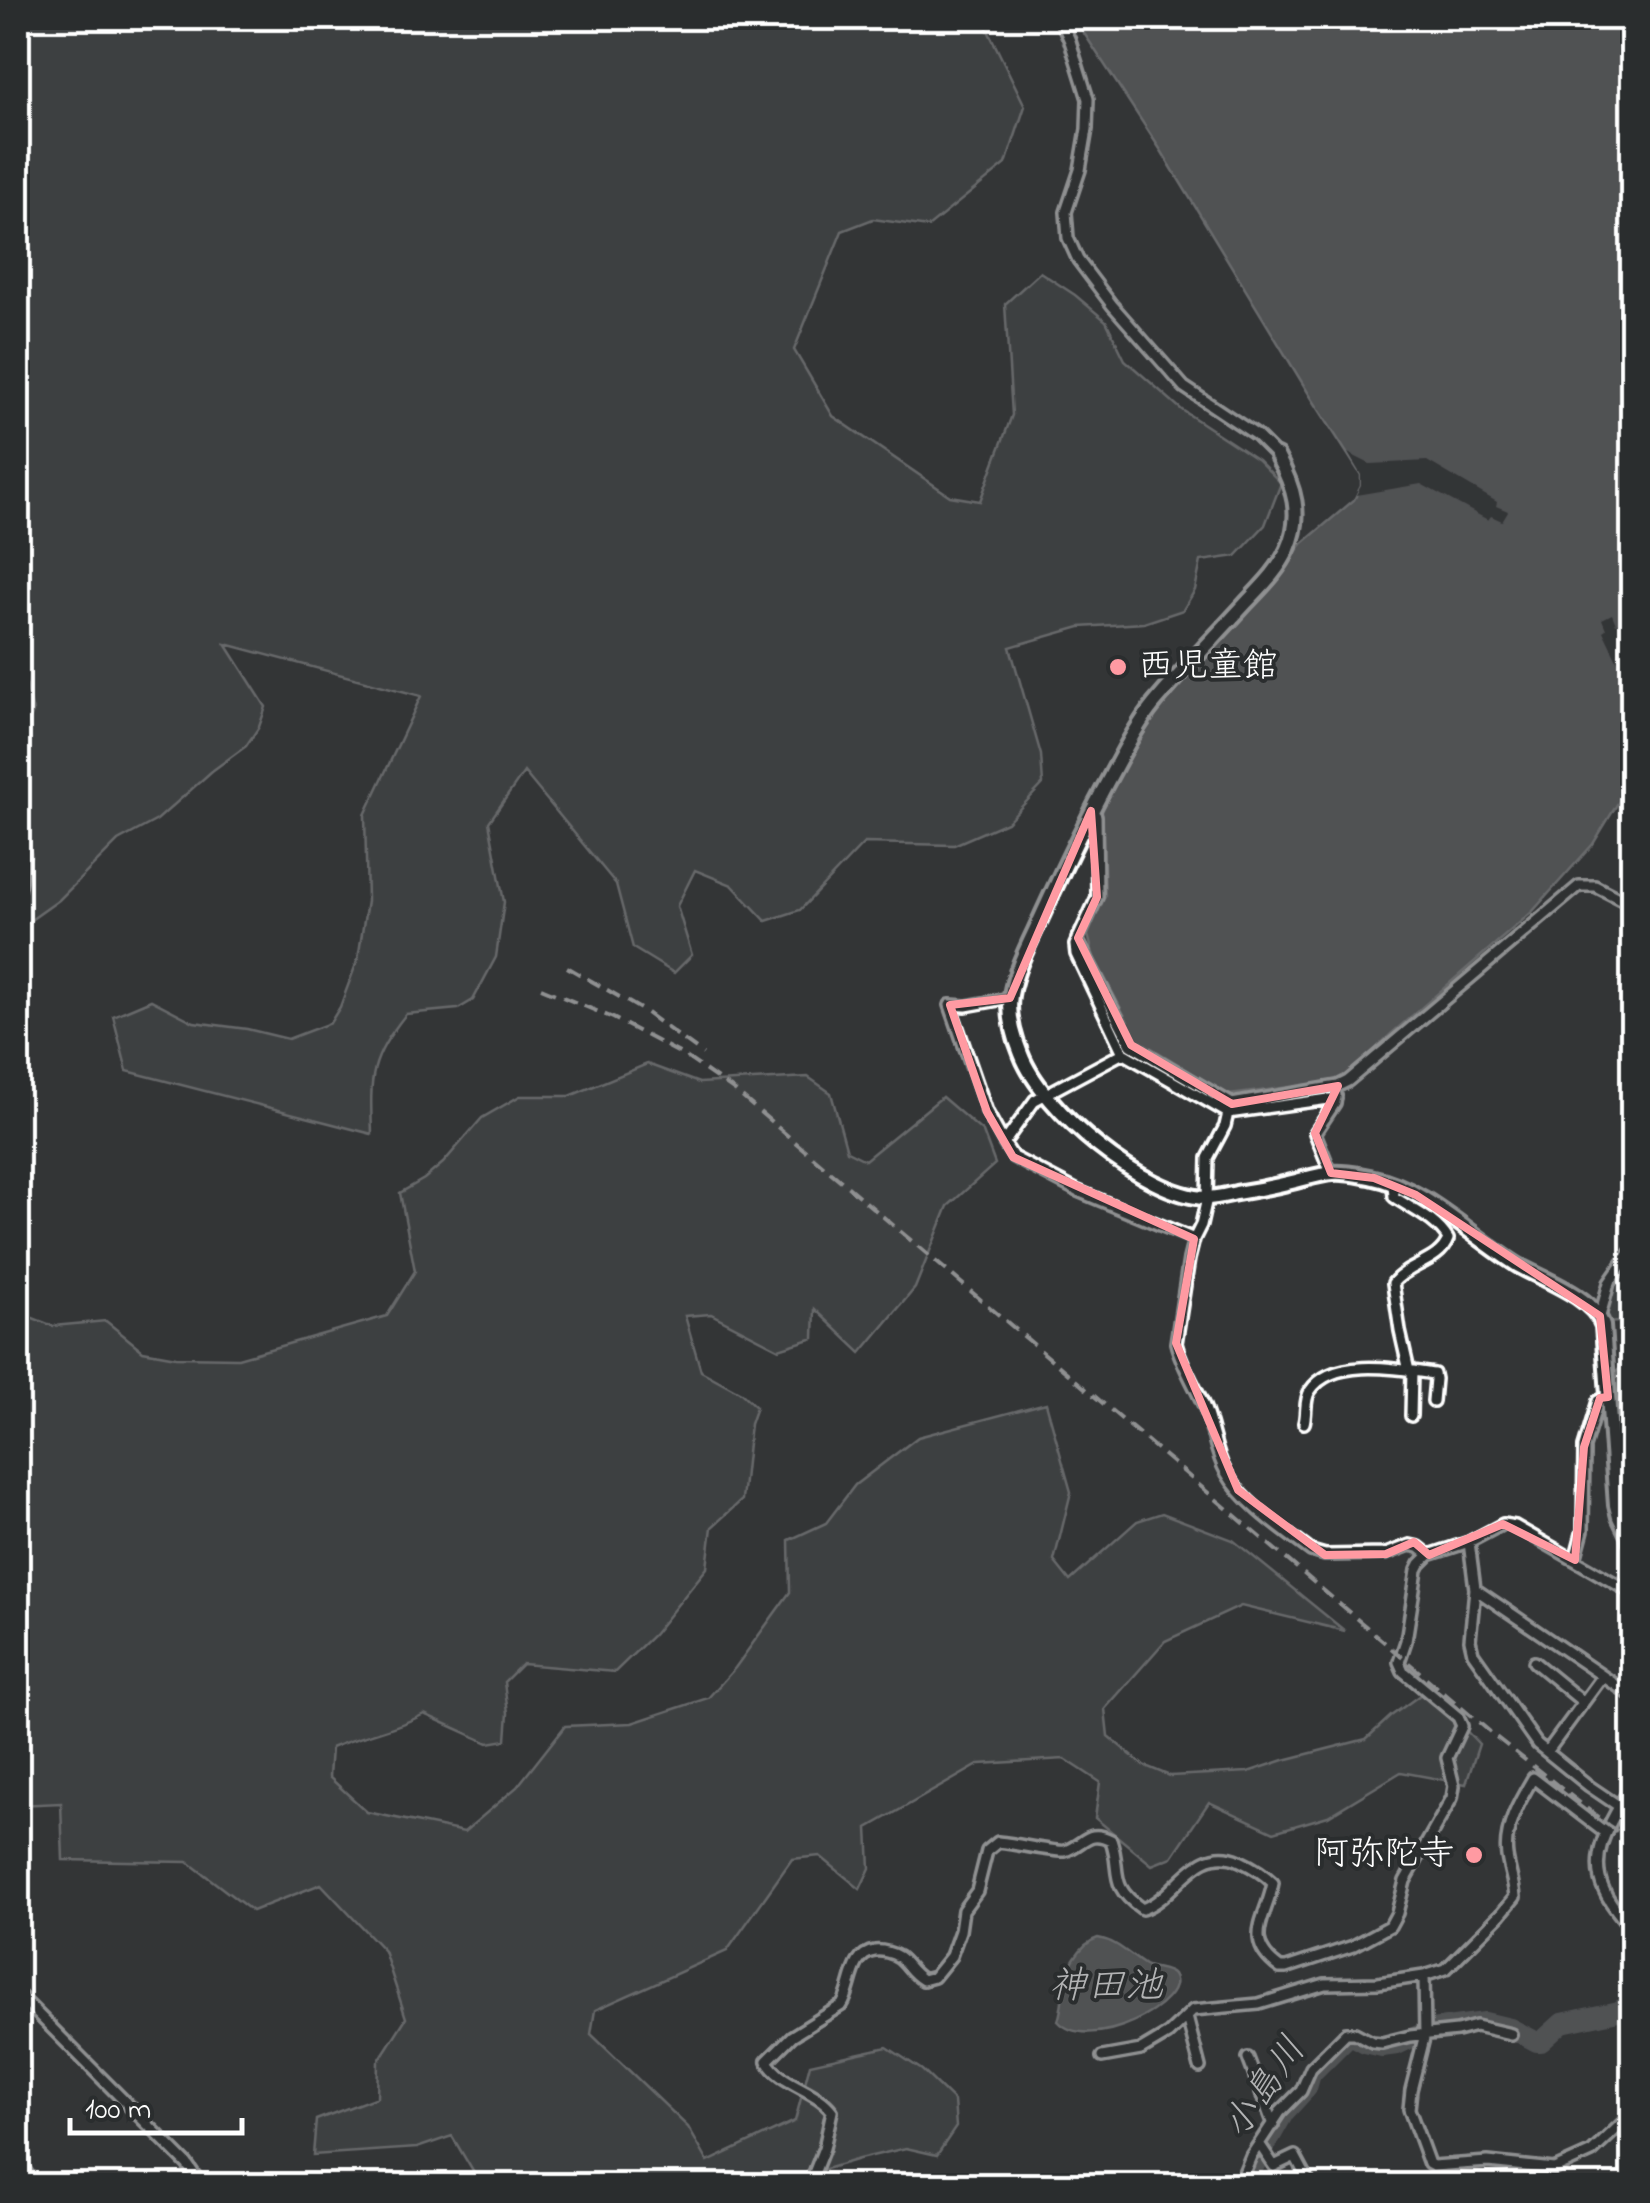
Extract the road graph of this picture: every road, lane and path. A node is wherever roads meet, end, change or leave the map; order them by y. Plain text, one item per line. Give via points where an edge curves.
1 (1060, 18) edge
2 (1277, 456) joint
3 (1091, 811) junction
4 (18, 841) edge
5 (18, 891) edge
6 (1632, 906) edge
7 (1077, 939) junction
8 (1010, 998) junction
9 (1123, 1054) junction
10 (1337, 1092) junction
11 (1046, 1095) junction
12 (1228, 1113) junction
13 (1004, 1143) junction
14 (1331, 1173) junction
15 (1393, 1184) junction
16 (1207, 1198) junction
17 (1194, 1238) junction
18 (1632, 1250) edge
19 (1600, 1316) junction
20 (1410, 1371) junction
21 (1608, 1398) junction
22 (1434, 1401) dead end
23 (1411, 1416) dead end
24 (1304, 1423) dead end
25 (1469, 1542) junction
26 (1632, 1544) edge
27 (1429, 1555) junction
28 (1576, 1560) junction
29 (1476, 1589) junction
30 (1632, 1593) edge
31 (1534, 1662) dead end
32 (1602, 1677) junction
33 (1632, 1696) edge
34 (1584, 1702) junction
35 (1547, 1752) junction
36 (1632, 1784) edge
37 (1620, 1807) junction
38 (1605, 1832) junction
39 (1632, 1929) edge
40 (1632, 1944) edge
41 (1424, 1976) junction
42 (18, 1994) edge
43 (1187, 2017) junction
44 (1425, 2034) junction
45 (1511, 2034) dead end
46 (1102, 2058) dead end
47 (1248, 2058) dead end
48 (1200, 2067) dead end
49 (1632, 2114) edge
50 (1273, 2125) junction
51 (1260, 2144) junction
52 (18, 2166) edge
53 (1241, 2180) dead end
54 (32, 2186) edge
55 (202, 2186) edge
56 (809, 2186) edge
57 (1311, 2186) edge

1 - 2 street via 1088,98 1080,170 1066,212 1078,260 1184,386
2 - 3 main road via 1295,496 1288,551 1153,705
3 - 7 street via 1097,897
3 - 8 main road
4 - 5 street
6 - 10 street via 1594,886 1579,886
7 - 9 street via 1076,954
7 - 10 street via 1131,1045 1232,1104
8 - 11 main road via 1022,1057
8 - 13 street via 950,1005
9 - 11 street
9 - 12 street
10 - 12 street
10 - 14 street via 1315,1134
11 - 13 street
11 - 16 main road via 1123,1166 1158,1185
12 - 16 street via 1208,1158
13 - 17 street via 1013,1157 1078,1191
14 - 15 main road
14 - 16 main road
15 - 19 main road
15 - 20 street via 1394,1198 1448,1239 1441,1252 1393,1282
16 - 17 street
17 - 27 street via 1176,1342 1238,1490 1311,1551 1386,1554 1410,1544
18 - 19 street via 1609,1282
19 - 21 main road
20 - 22 street via 1435,1376
20 - 23 street
20 - 24 street via 1371,1366 1328,1376 1308,1394
21 - 26 main road via 1616,1504
21 - 28 street via 1598,1401 1584,1447
25 - 27 street
25 - 28 street via 1503,1524 1515,1526
25 - 29 street
27 - 56 street via 1417,1570 1398,1662 1462,1726 1448,1758 1452,1798 1405,1881 1390,1926 1353,1946 1280,1968 1262,1950 1258,1934 1273,1882 1229,1856 1200,1862 1142,1908 1116,1879 1115,1850 1100,1834 1056,1852 998,1842 987,1851 977,1891 962,1910 951,1956 934,1977 923,1980 883,1951 862,1955 842,2005 792,2036 767,2061 832,2111
28 - 30 street
29 - 32 street
29 - 35 street via 1473,1653
31 - 34 street
32 - 33 street
32 - 34 street
34 - 35 street
35 - 37 street
36 - 37 street
37 - 38 street
38 - 39 street via 1600,1878
38 - 41 street via 1534,1778 1506,1841 1515,1897 1450,1966
39 - 40 street
41 - 43 street via 1325,1984
41 - 44 street
42 - 55 street
43 - 46 street via 1141,2050
43 - 48 street
44 - 45 street via 1480,2026
44 - 49 street via 1409,2109 1433,2166 1488,2162 1554,2169 1592,2152
44 - 50 street via 1382,2044 1346,2033 1311,2068
47 - 50 street
50 - 51 street
51 - 53 street
51 - 57 street via 1274,2166 1295,2156
52 - 54 highway

